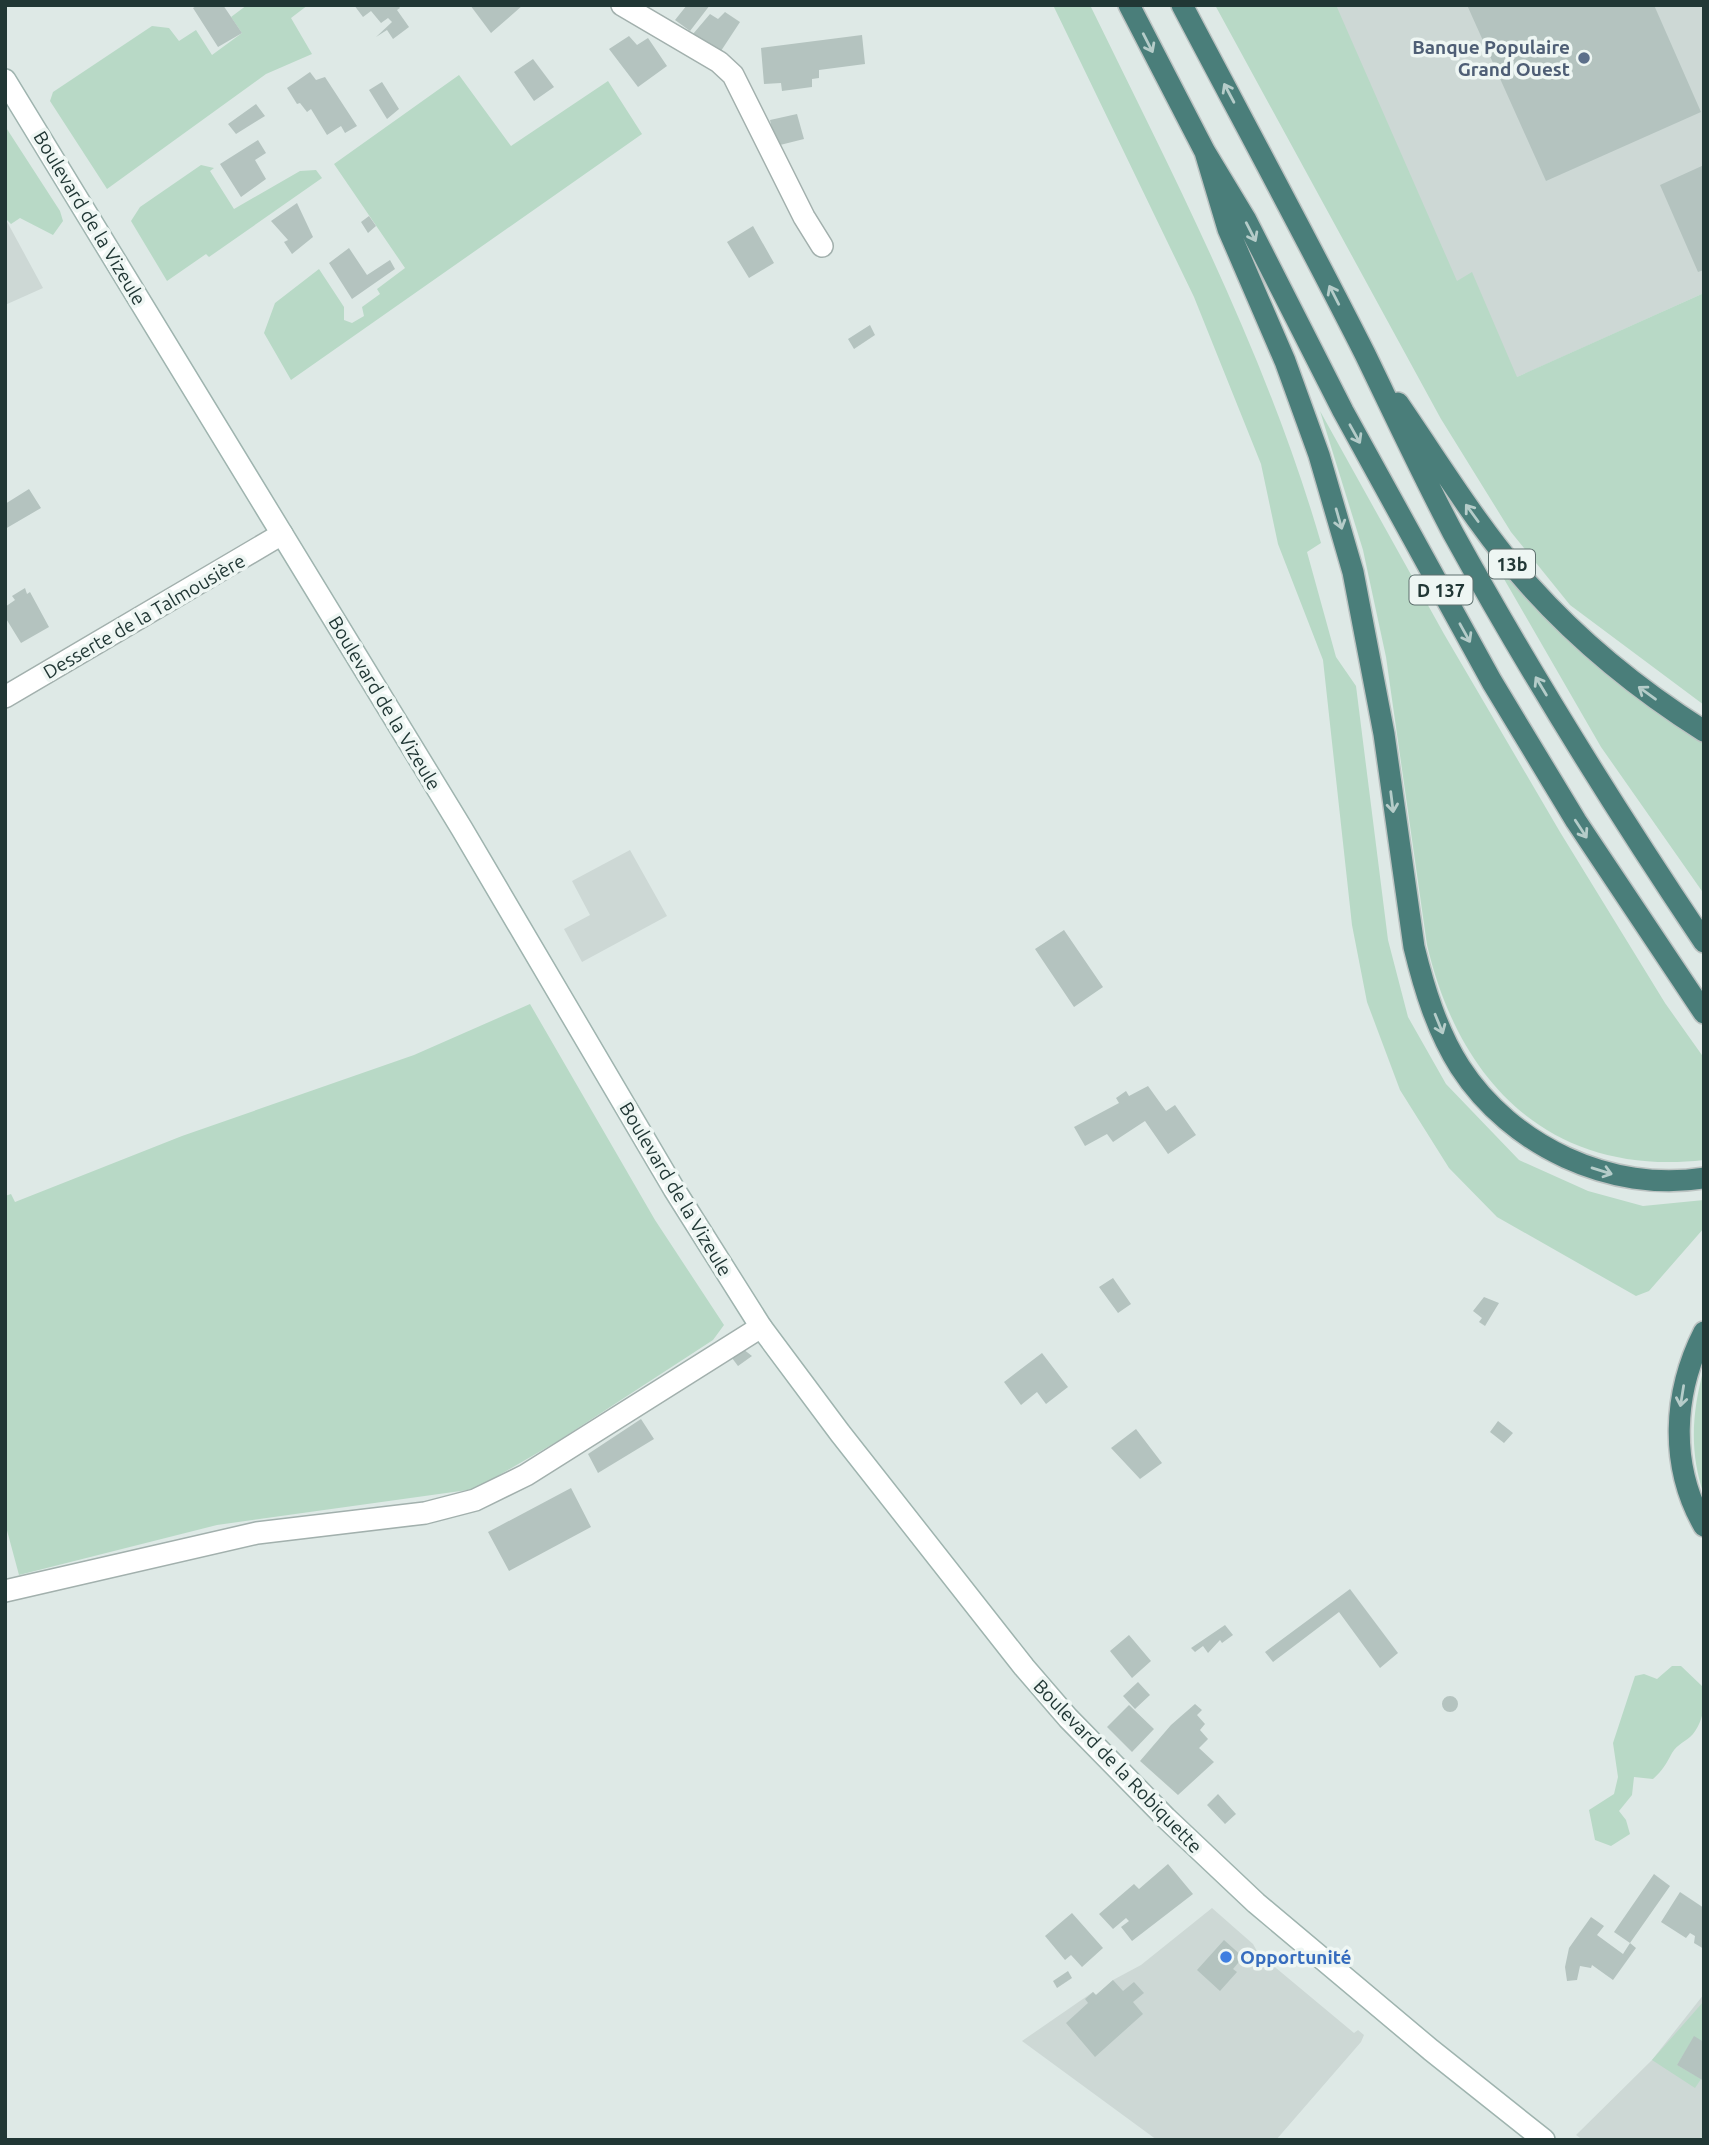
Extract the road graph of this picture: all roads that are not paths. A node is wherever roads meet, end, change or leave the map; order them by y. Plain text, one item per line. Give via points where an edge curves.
1 (622, 5) edge
2 (1129, 5) edge
3 (1182, 5) edge
4 (5, 80) edge
5 (1205, 152) junction
6 (822, 247) dead end
7 (1365, 356) junction
8 (282, 534) junction
9 (5, 697) edge
10 (1704, 731) edge
11 (1632, 834) junction
12 (1704, 925) edge
13 (1704, 942) edge
14 (1704, 1013) edge
15 (1704, 1178) edge
16 (761, 1327) junction
17 (1704, 1332) edge
18 (1704, 1526) edge
19 (5, 1591) edge
20 (1544, 2140) edge

1 - 6 main road via 719,62 733,75
2 -> 5 highway, D 137
7 -> 3 highway, D 137
4 - 8 main road, Boulevard de la Vizeule
5 -> 14 highway, D 137 via 1492,682 1576,821
5 -> 15 highway via 1228,229 1315,444 1347,549 1376,684 1414,947 1443,1035 1477,1089 1507,1119 1548,1148 1581,1164 1642,1181
10 -> 7 highway, 13b via 1601,656 1528,584 1473,514
11 -> 7 highway, D 137 via 1455,535
8 - 9 main road, Desserte de la Talmousière
8 - 16 main road, Boulevard de la Vizeule
11 - 12 highway
11 - 13 highway, D 137
16 - 19 main road via 526,1475 475,1500 425,1513 257,1533
16 - 20 main road, Boulevard de la Robiquette via 976,1608 1077,1727 1245,1894
17 -> 18 highway via 1687,1371 1679,1428 1682,1466

